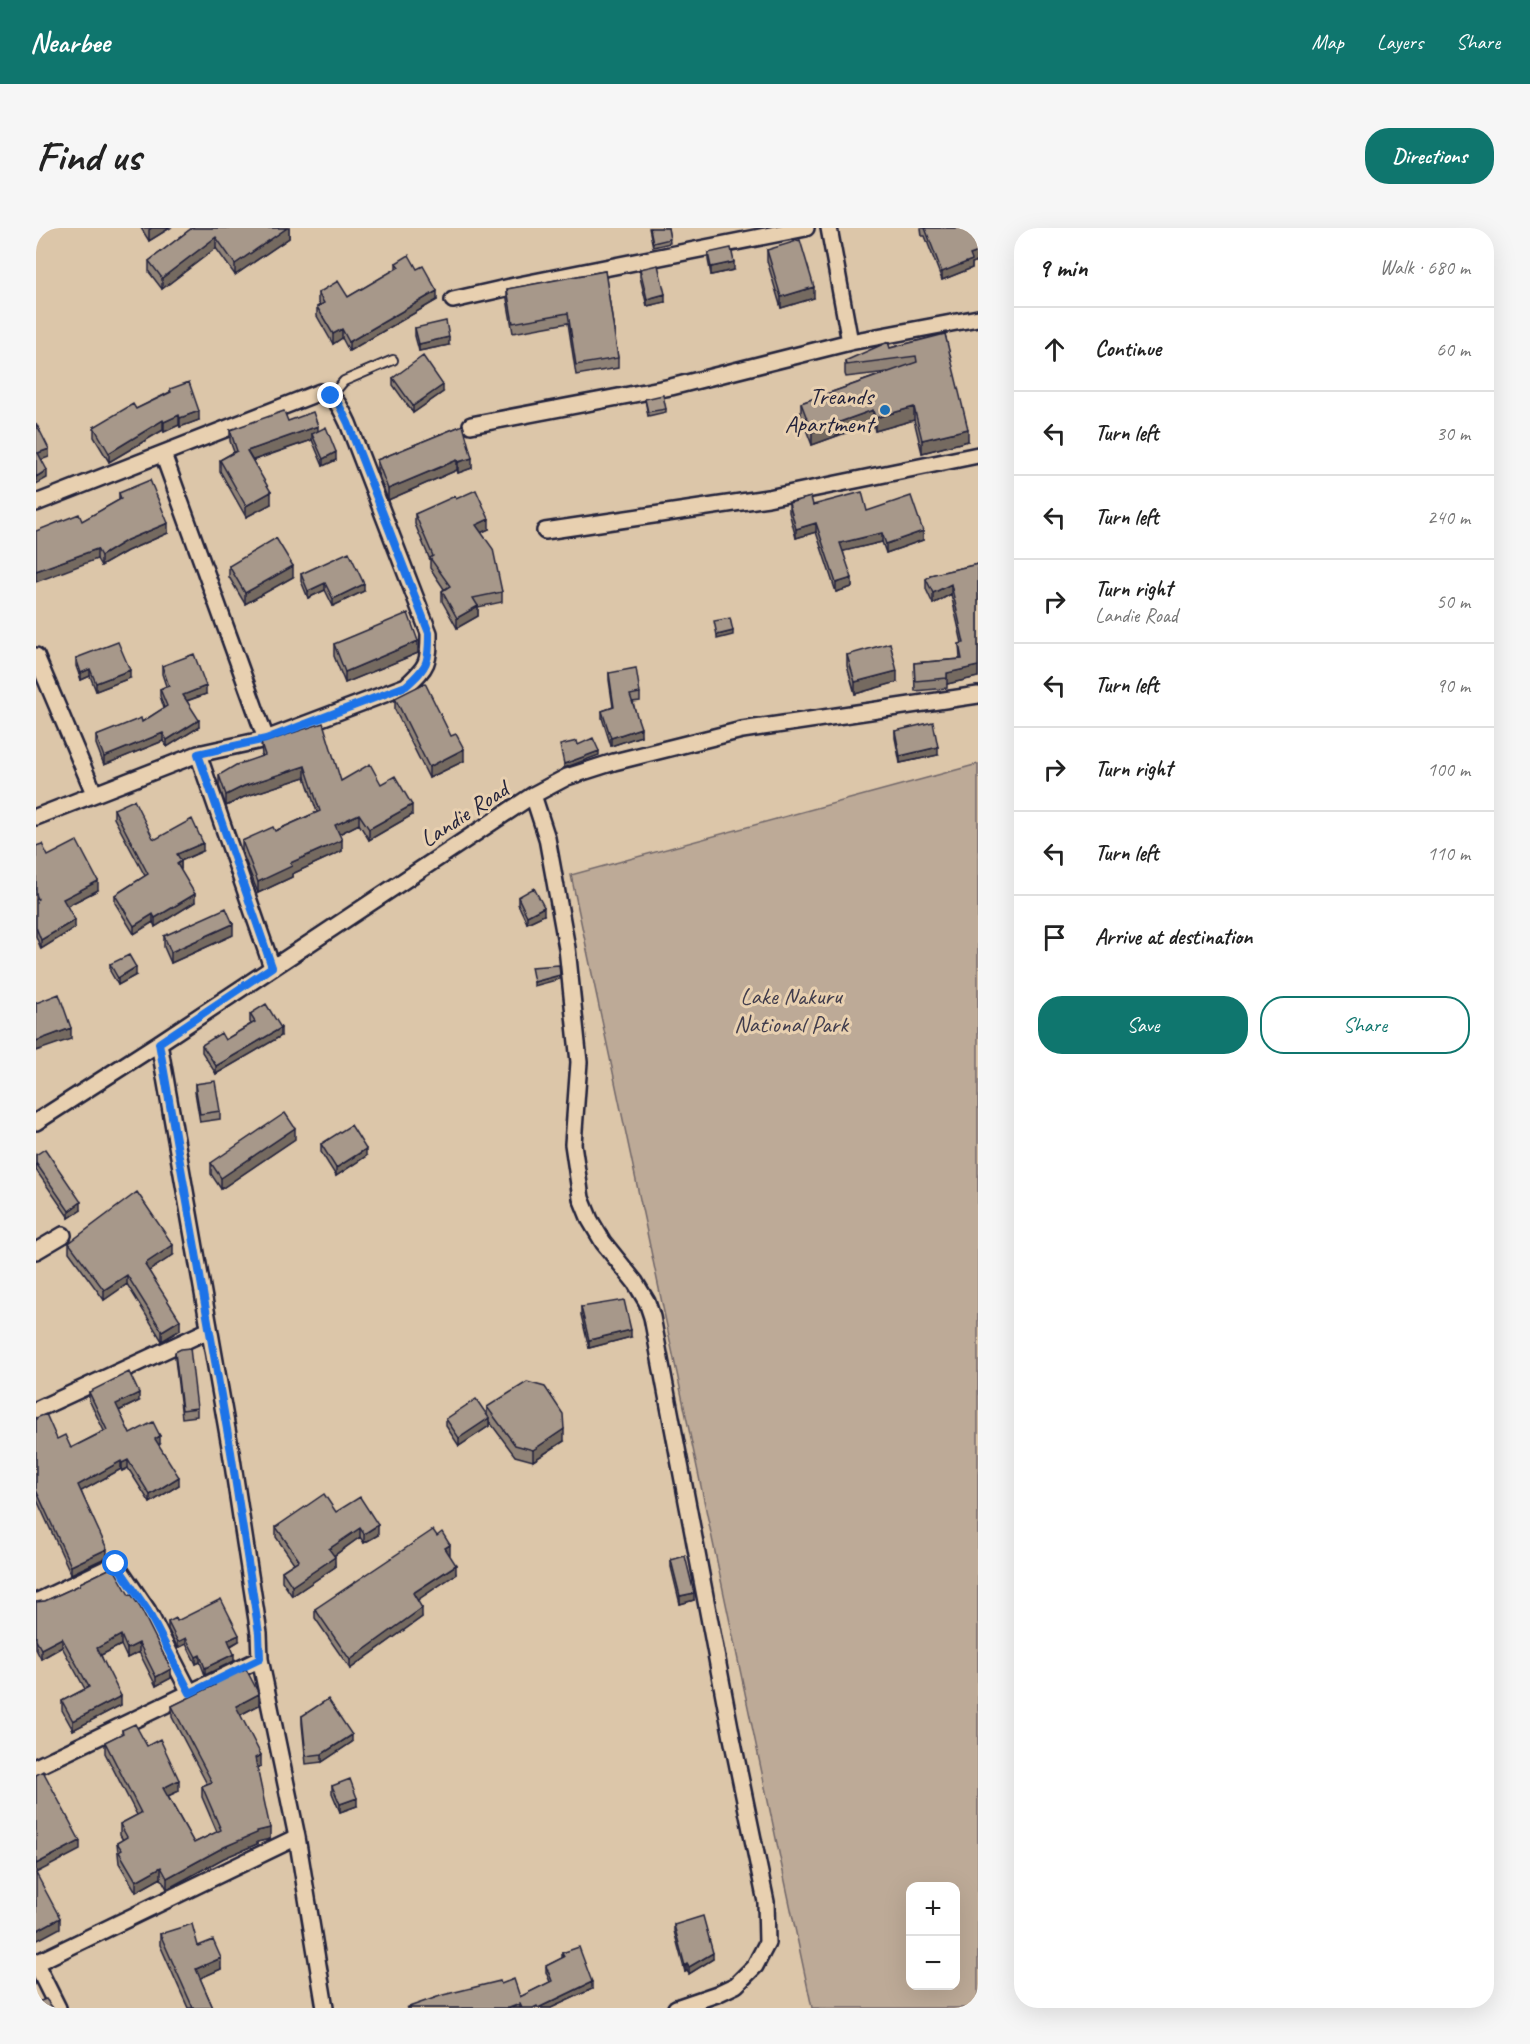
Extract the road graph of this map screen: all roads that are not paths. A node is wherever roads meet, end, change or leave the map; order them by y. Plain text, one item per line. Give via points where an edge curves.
1 (806, 228) edge
2 (829, 228) edge
3 (453, 300) dead end
4 (978, 318) edge
5 (850, 342) junction
6 (393, 360) dead end
7 (331, 396) junction
8 (471, 425) dead end
9 (163, 454) junction
10 (978, 455) edge
11 (36, 503) edge
12 (545, 531) dead end
13 (36, 656) edge
14 (978, 695) edge
15 (266, 739) junction
16 (198, 754) junction
17 (93, 793) junction
18 (533, 795) junction
19 (36, 817) edge
20 (272, 967) junction
21 (159, 1043) junction
22 (36, 1122) edge
23 (63, 1235) dead end
24 (36, 1251) edge
25 (209, 1330) junction
26 (36, 1410) edge
27 (36, 1602) edge
28 (260, 1659) junction
29 (190, 1693) junction
30 (36, 1767) edge
31 (297, 1837) junction
32 (36, 1964) edge
33 (58, 2008) edge
34 (325, 2008) edge
35 (676, 2008) edge

1 - 3 street
2 - 5 street
4 - 5 street
5 - 8 street via 670,387
6 - 7 lane via 344,381
7 - 9 street via 320,392
7 - 15 street via 348,423 429,633 429,654 424,669 406,686
9 - 11 street
9 - 15 street
10 - 12 street via 768,498
13 - 17 street
14 - 18 street, Landie Road via 742,730 614,762 567,777
15 - 16 street
16 - 17 street
16 - 20 street
17 - 19 street
18 - 20 street, Landie Road
18 - 35 street via 547,838 567,948 579,1062 573,1144 581,1198 603,1242 635,1282 652,1317 766,1902 767,1943 755,1966 736,1985
20 - 21 street, Landie Road
21 - 22 street, Landie Road
21 - 25 street
23 - 24 street
25 - 26 street
25 - 28 street via 231,1452
27 - 29 street via 116,1564 148,1611
28 - 29 street
28 - 31 street
29 - 30 street
31 - 32 street
31 - 34 street
32 - 33 street

